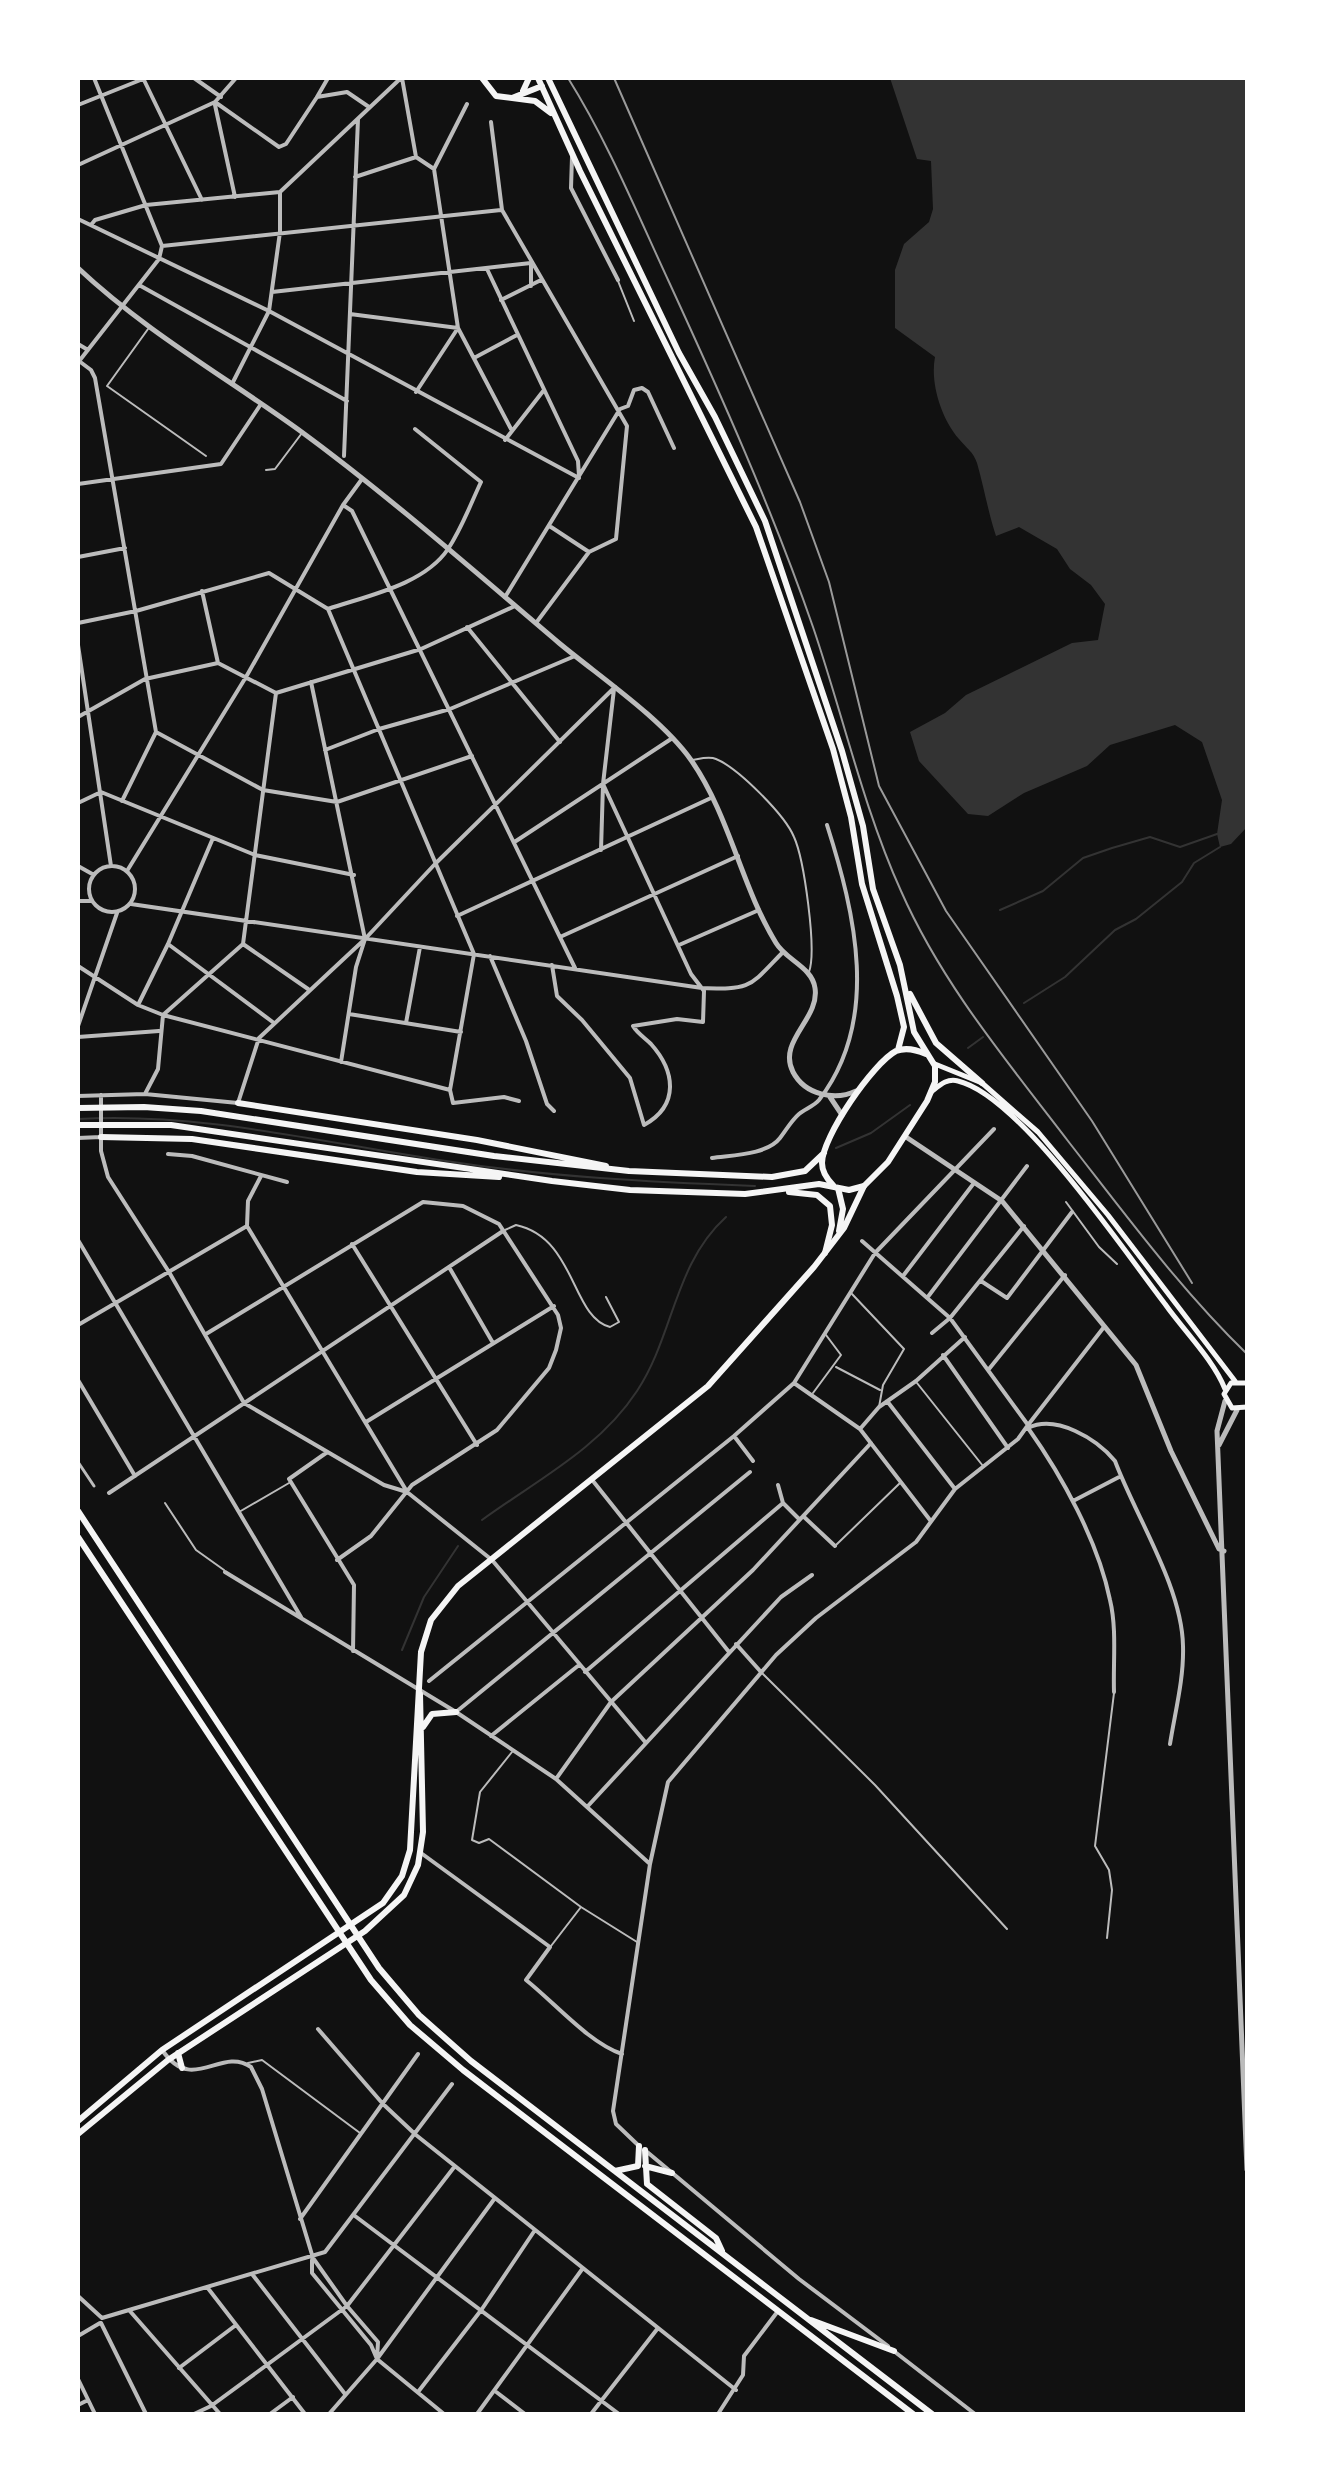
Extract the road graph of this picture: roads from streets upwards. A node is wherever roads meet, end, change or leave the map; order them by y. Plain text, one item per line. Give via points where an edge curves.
1 (94, 78) edge
2 (144, 78) edge
3 (194, 78) edge
4 (236, 78) edge
5 (328, 78) edge
6 (401, 78) edge
7 (482, 78) edge
8 (529, 78) edge
9 (538, 78) edge
10 (547, 78) edge
11 (543, 87) junction
12 (556, 93) junction
13 (102, 95) junction
14 (522, 96) junction
15 (221, 97) junction
16 (317, 97) junction
17 (215, 102) junction
18 (467, 104) dead end
19 (78, 105) edge
20 (369, 107) junction
21 (358, 118) junction
22 (556, 118) junction
23 (491, 122) dead end
24 (165, 126) junction
25 (123, 146) junction
26 (572, 154) junction
27 (416, 157) junction
28 (78, 165) edge
29 (434, 169) junction
30 (355, 177) junction
31 (280, 192) junction
32 (235, 197) junction
33 (202, 200) junction
34 (146, 205) junction
35 (502, 210) junction
36 (441, 218) junction
37 (78, 219) edge
38 (91, 225) junction
39 (353, 225) junction
40 (280, 232) junction
41 (162, 246) junction
42 (159, 259) junction
43 (531, 263) junction
44 (78, 268) edge
45 (486, 269) junction
46 (452, 272) junction
47 (541, 280) junction
48 (618, 280) road end
49 (352, 283) junction
50 (139, 285) junction
51 (531, 286) junction
52 (272, 292) junction
53 (501, 300) junction
54 (121, 308) junction
55 (269, 311) junction
56 (350, 314) junction
57 (458, 328) junction
58 (517, 335) junction
59 (78, 344) edge
60 (251, 347) junction
61 (88, 350) junction
62 (348, 356) junction
63 (474, 358) junction
64 (78, 361) edge
65 (232, 384) junction
66 (544, 390) junction
67 (416, 392) junction
68 (347, 401) junction
69 (261, 404) junction
70 (620, 409) junction
71 (415, 429) dead end
72 (511, 429) junction
73 (505, 440) junction
74 (674, 448) dead end
75 (344, 456) dead end
76 (579, 478) junction
77 (362, 479) junction
78 (113, 480) junction
79 (78, 484) edge
80 (343, 505) junction
81 (550, 526) junction
82 (125, 548) junction
83 (447, 551) junction
84 (589, 552) junction
85 (78, 557) edge
86 (391, 587) junction
87 (295, 589) junction
88 (202, 591) junction
89 (505, 597) junction
90 (515, 605) junction
91 (328, 609) junction
92 (136, 611) junction
93 (78, 623) edge
94 (536, 623) junction
95 (467, 627) junction
96 (78, 645) edge
97 (421, 649) junction
98 (575, 656) junction
99 (218, 663) junction
100 (353, 670) junction
101 (246, 677) junction
102 (145, 679) junction
103 (311, 682) junction
104 (511, 682) junction
105 (615, 687) junction
106 (276, 693) junction
107 (450, 709) junction
108 (89, 711) junction
109 (78, 717) edge
110 (379, 729) junction
111 (156, 732) junction
112 (671, 739) junction
113 (560, 742) junction
114 (325, 750) junction
115 (472, 756) junction
116 (199, 757) junction
117 (399, 780) junction
118 (603, 784) junction
119 (263, 790) junction
120 (101, 792) junction
121 (711, 798) junction
122 (122, 801) junction
123 (337, 802) junction
124 (78, 803) edge
125 (496, 803) junction
126 (163, 818) junction
127 (827, 825) dead end
128 (629, 837) junction
129 (213, 838) junction
130 (515, 841) junction
131 (601, 850) junction
132 (255, 855) junction
133 (738, 856) junction
134 (435, 864) junction
135 (78, 866) edge
136 (111, 866) junction
137 (127, 871) junction
138 (94, 875) junction
139 (354, 875) junction
140 (533, 879) junction
141 (654, 894) junction
142 (78, 901) edge
143 (91, 901) junction
144 (131, 904) junction
145 (761, 909) junction
146 (182, 910) junction
147 (117, 913) junction
148 (457, 916) junction
149 (247, 921) junction
150 (560, 937) junction
151 (365, 939) junction
152 (168, 944) junction
153 (243, 944) junction
154 (679, 945) junction
155 (420, 947) junction
156 (783, 952) junction
157 (474, 954) junction
158 (490, 956) junction
159 (552, 965) junction
160 (78, 966) edge
161 (575, 968) junction
162 (210, 975) junction
163 (94, 977) junction
164 (903, 977) junction
165 (702, 988) junction
166 (308, 989) junction
167 (138, 1005) junction
168 (349, 1014) junction
169 (163, 1015) junction
170 (274, 1023) junction
171 (406, 1023) junction
172 (78, 1026) edge
173 (159, 1031) junction
174 (461, 1032) junction
175 (78, 1037) edge
176 (259, 1038) junction
177 (898, 1050) junction
178 (926, 1054) junction
179 (341, 1062) junction
180 (933, 1063) junction
181 (982, 1083) junction
182 (862, 1088) junction
183 (450, 1090) junction
184 (931, 1093) junction
185 (145, 1094) junction
186 (821, 1094) junction
187 (78, 1096) edge
188 (829, 1096) junction
189 (101, 1098) junction
190 (519, 1101) dead end
191 (238, 1103) junction
192 (78, 1108) edge
193 (554, 1111) dead end
194 (843, 1116) junction
195 (78, 1125) edge
196 (994, 1129) dead end
197 (101, 1135) junction
198 (906, 1137) junction
199 (78, 1138) edge
200 (824, 1153) junction
201 (168, 1154) dead end
202 (712, 1158) dead end
203 (1027, 1166) dead end
204 (954, 1169) junction
205 (629, 1171) junction
206 (261, 1176) junction
207 (533, 1179) junction
208 (287, 1182) dead end
209 (975, 1182) junction
210 (864, 1186) junction
211 (836, 1187) junction
212 (774, 1192) junction
213 (1002, 1201) junction
214 (1072, 1212) road end
215 (1025, 1225) junction
216 (247, 1226) junction
217 (504, 1231) junction
218 (839, 1235) junction
219 (78, 1240) edge
220 (862, 1241) dead end
221 (352, 1244) junction
222 (1044, 1248) junction
223 (825, 1253) junction
224 (875, 1253) junction
225 (449, 1267) junction
226 (169, 1272) junction
227 (1065, 1275) junction
228 (903, 1276) junction
229 (981, 1281) junction
230 (283, 1286) junction
231 (927, 1298) junction
232 (114, 1304) junction
233 (391, 1306) junction
234 (554, 1306) junction
235 (950, 1318) junction
236 (78, 1325) edge
237 (1104, 1327) junction
238 (932, 1333) dead end
239 (206, 1334) junction
240 (965, 1337) junction
241 (493, 1343) junction
242 (323, 1351) junction
243 (943, 1355) junction
244 (989, 1369) junction
245 (436, 1379) junction
246 (78, 1380) edge
247 (1235, 1381) junction
248 (794, 1383) junction
249 (1247, 1383) edge
250 (1225, 1389) junction
251 (887, 1401) junction
252 (1225, 1401) junction
253 (244, 1403) junction
254 (1246, 1408) edge
255 (1237, 1410) junction
256 (366, 1422) junction
257 (1028, 1426) junction
258 (860, 1429) junction
259 (194, 1436) junction
260 (734, 1436) junction
261 (871, 1443) junction
262 (477, 1445) junction
263 (1219, 1446) junction
264 (1008, 1448) junction
265 (327, 1452) junction
266 (753, 1461) road end
267 (78, 1462) edge
268 (750, 1472) road end
269 (135, 1476) junction
270 (1121, 1476) junction
271 (593, 1481) junction
272 (778, 1485) dead end
273 (94, 1486) dead end
274 (955, 1489) junction
275 (407, 1492) junction
276 (109, 1493) dead end
277 (1072, 1501) junction
278 (783, 1503) junction
279 (78, 1511) edge
280 (801, 1518) junction
281 (930, 1520) junction
282 (625, 1522) junction
283 (78, 1537) edge
284 (835, 1546) road end
285 (1224, 1551) junction
286 (650, 1555) junction
287 (337, 1560) junction
288 (492, 1560) junction
289 (225, 1572) road end
290 (812, 1575) dead end
291 (679, 1593) junction
292 (525, 1602) junction
293 (303, 1620) junction
294 (700, 1620) junction
295 (552, 1633) junction
296 (736, 1644) junction
297 (353, 1651) junction
298 (729, 1652) junction
299 (579, 1665) junction
300 (585, 1672) junction
301 (761, 1672) junction
302 (429, 1681) dead end
303 (419, 1690) junction
304 (1114, 1692) road end
305 (611, 1702) junction
306 (456, 1712) junction
307 (421, 1734) junction
308 (491, 1736) junction
309 (646, 1743) junction
310 (1170, 1744) dead end
311 (556, 1779) junction
312 (587, 1807) junction
313 (421, 1853) junction
314 (650, 1864) junction
315 (351, 1924) junction
316 (339, 1932) junction
317 (358, 1935) junction
318 (346, 1942) junction
319 (318, 2029) dead end
320 (162, 2050) junction
321 (178, 2053) junction
322 (418, 2054) dead end
323 (622, 2054) junction
324 (168, 2060) junction
325 (182, 2068) junction
326 (452, 2084) dead end
327 (383, 2104) junction
328 (78, 2121) edge
329 (78, 2134) edge
330 (416, 2135) junction
331 (642, 2148) junction
332 (455, 2166) junction
333 (646, 2166) junction
334 (635, 2168) junction
335 (1247, 2170) edge
336 (615, 2171) junction
337 (672, 2173) junction
338 (495, 2198) junction
339 (355, 2216) junction
340 (300, 2219) junction
341 (535, 2230) junction
342 (395, 2245) junction
343 (724, 2255) junction
344 (313, 2258) junction
345 (583, 2268) junction
346 (252, 2274) junction
347 (437, 2275) junction
348 (207, 2287) junction
349 (78, 2296) edge
350 (347, 2306) junction
351 (482, 2309) junction
352 (129, 2310) junction
353 (340, 2311) junction
354 (778, 2311) junction
355 (807, 2319) junction
356 (103, 2321) junction
357 (236, 2325) junction
358 (658, 2328) junction
359 (78, 2336) edge
360 (302, 2338) junction
361 (527, 2344) junction
362 (894, 2351) junction
363 (377, 2359) junction
364 (266, 2363) junction
365 (179, 2368) junction
366 (78, 2379) edge
367 (494, 2390) junction
368 (736, 2390) junction
369 (418, 2392) junction
370 (345, 2394) junction
371 (293, 2397) junction
372 (88, 2400) junction
373 (601, 2401) junction
374 (78, 2405) edge
375 (211, 2406) junction
376 (95, 2414) edge
377 (146, 2414) edge
378 (194, 2414) edge
379 (220, 2414) edge
380 (270, 2414) edge
381 (305, 2414) edge
382 (329, 2414) edge
383 (444, 2414) edge
384 (477, 2414) edge
385 (525, 2414) edge
386 (591, 2414) edge
387 (619, 2414) edge
388 (718, 2414) edge
389 (913, 2414) edge
390 (932, 2414) edge
391 (975, 2414) edge

1 - 13 street
2 - 13 street
2 - 24 street
3 - 15 street
4 - 15 street
5 - 16 street
6 - 20 street
6 - 27 street
7 - 14 main road via 496,96
8 - 14 main road
9 - 11 main road
10 - 11 main road
10 - 12 main road
11 - 12 main road
11 - 14 main road
11 - 22 main road
12 - 164 main road via 765,521 842,751 863,826 873,889
13 - 19 street
13 - 25 street
14 - 22 main road
15 - 17 street
16 - 17 street via 279,147
16 - 20 street via 347,92
17 - 24 street
17 - 32 street
18 - 29 street
20 - 21 street
21 - 30 street
21 - 31 street
22 - 26 main road
23 - 35 street
24 - 25 street
24 - 33 street
25 - 28 street
25 - 34 street
26 - 48 street via 571,188
26 - 177 main road via 756,527 791,621 833,749 865,896 890,965 904,1027
27 - 29 street
27 - 30 street
29 - 36 street
30 - 39 street
31 - 32 street
31 - 40 street
32 - 33 street
33 - 34 street
34 - 38 street
34 - 41 street
35 - 36 street
35 - 43 street
36 - 39 street
36 - 46 street
37 - 38 street
38 - 42 street
39 - 40 street
39 - 49 street
40 - 41 street
40 - 52 street
41 - 42 street
42 - 50 street
42 - 55 street
43 - 45 street
43 - 47 street
43 - 51 street
44 - 54 street
45 - 46 street
45 - 53 street
46 - 49 street
46 - 57 street
47 - 51 street
47 - 70 street
49 - 52 street
49 - 56 street
50 - 54 street
50 - 60 street
51 - 53 street
52 - 55 street
53 - 58 street
54 - 61 street
54 - 65 street
55 - 60 street
55 - 62 street
56 - 57 street
56 - 62 street
57 - 63 street
57 - 67 street
58 - 63 street
58 - 66 street
59 - 61 street
60 - 65 street
60 - 68 street
61 - 64 street
62 - 67 street
62 - 68 street
63 - 72 street
64 - 78 street via 95,378
65 - 69 street
66 - 72 street
66 - 76 street via 578,461
67 - 73 street
68 - 75 street
69 - 77 street
69 - 78 street via 221,464
70 - 74 street via 628,406 634,390 645,390
70 - 76 street
70 - 84 street via 627,426 616,539
71 - 83 street via 481,482
72 - 73 street
73 - 76 street
76 - 81 street
77 - 80 street
77 - 83 street
78 - 79 street
78 - 82 street
80 - 86 street via 352,511
80 - 87 street
81 - 84 street
81 - 89 street
82 - 85 street
82 - 92 street
83 - 86 street via 422,572
83 - 89 street
84 - 94 street
86 - 91 street
86 - 97 street
87 - 88 street via 269,573
87 - 91 street
87 - 101 street
88 - 92 street
88 - 99 street
89 - 90 street
90 - 94 street
90 - 95 street
91 - 100 street
92 - 93 street
92 - 102 street
94 - 98 street
95 - 97 street
95 - 104 street
96 - 108 street
97 - 100 street
97 - 107 street
98 - 104 street
98 - 105 street
99 - 101 street
99 - 102 street
100 - 103 street
100 - 110 street
101 - 106 street
101 - 116 street
102 - 108 street
102 - 111 street
103 - 106 street
103 - 114 street
104 - 107 street
104 - 113 street
105 - 112 street
105 - 113 street
105 - 118 street
106 - 119 street
107 - 110 street
107 - 115 street
108 - 109 street
108 - 120 street
110 - 114 street
110 - 117 street
111 - 116 street
111 - 122 street
112 - 118 street
112 - 121 street via 691,760
113 - 125 street
114 - 123 street
115 - 117 street
115 - 125 street
116 - 119 street
116 - 126 street
117 - 123 street
117 - 134 street
118 - 128 street
118 - 130 street
118 - 131 street
119 - 123 street
119 - 132 street
120 - 122 street
120 - 124 street
120 - 136 street
121 - 128 street
121 - 133 street
122 - 126 street
123 - 139 street
125 - 130 street
125 - 134 street
126 - 129 street
126 - 137 street
127 - 186 street via 857,958 857,1010 841,1061
128 - 131 street
128 - 141 street
129 - 132 street
129 - 146 street
130 - 140 street
131 - 140 street
132 - 139 street
132 - 149 street
133 - 141 street
133 - 145 street
134 - 148 street
134 - 151 street
135 - 138 street
136 - 137 street
136 - 138 street
137 - 144 street via 135,883
138 - 143 street
139 - 151 street
140 - 148 street
140 - 150 street
141 - 150 street
141 - 154 street
142 - 143 street
143 - 147 street via 102,911
144 - 146 street
144 - 147 street
145 - 154 street
145 - 156 street
146 - 149 street
146 - 152 street
147 - 163 street
148 - 157 street
149 - 151 street
149 - 153 street
150 - 161 street
151 - 155 street
151 - 166 street
151 - 168 street
152 - 162 street
152 - 167 street
153 - 162 street
153 - 166 street
154 - 165 street
155 - 157 street
155 - 171 street
156 - 165 street via 751,986
156 - 186 street via 815,985 815,999 791,1045 789,1062 798,1080
157 - 158 street
157 - 174 street
158 - 159 street
158 - 193 street
159 - 161 street
159 - 165 street via 557,996 630,1078 644,1125 669,1101 671,1078 661,1057 633,1026 677,1019 703,1022
160 - 163 street
161 - 165 street
162 - 169 street
162 - 170 street
163 - 167 street
163 - 172 street
164 - 178 main road via 914,1032
164 - 181 main road via 926,1029 949,1057
166 - 170 street
167 - 169 street
168 - 171 street
168 - 179 street
169 - 173 street
169 - 176 street
170 - 176 street
171 - 174 street
173 - 175 street
173 - 185 street via 158,1069
174 - 183 street
176 - 179 street
176 - 191 street
177 - 178 main road
177 - 182 main road
178 - 180 main road
179 - 183 street
180 - 181 main road
180 - 184 main road
181 - 247 main road via 1054,1150
182 - 188 street
182 - 194 main road
183 - 190 street via 453,1103 504,1097
184 - 198 main road
184 - 250 main road via 946,1081 961,1082 988,1096 1016,1121 1100,1219
185 - 189 street
185 - 191 street
186 - 188 street
186 - 202 street via 779,1140 763,1149
187 - 189 street
188 - 194 street
189 - 197 street
191 - 205 main road via 490,1142
192 - 205 main road via 201,1111
194 - 200 main road
195 - 207 main road via 211,1130
196 - 204 street
197 - 199 street
197 - 207 main road via 166,1137 417,1172
197 - 226 street via 103,1167
198 - 204 street
198 - 210 main road
200 - 205 main road via 805,1171 772,1177
200 - 211 main road via 824,1174
201 - 206 street
203 - 213 street
204 - 209 street
204 - 224 street
206 - 208 street
206 - 216 street via 248,1201
207 - 212 main road via 713,1194
209 - 213 street
209 - 228 street
210 - 211 main road
210 - 218 main road
211 - 212 main road via 819,1184
211 - 218 main road via 843,1209
212 - 223 main road via 812,1193 827,1202 833,1220
213 - 215 street
213 - 231 street
214 - 222 street
215 - 222 street
215 - 229 street
216 - 226 street
216 - 230 street
217 - 221 street via 480,1211 423,1202
217 - 225 street
217 - 234 street
218 - 223 main road
219 - 232 street
220 - 224 street
221 - 230 street
221 - 233 street
222 - 227 street
222 - 229 street via 1007,1298
223 - 271 main road via 708,1386
224 - 228 street
224 - 248 street
225 - 233 street
225 - 241 street
226 - 232 street
226 - 239 street
227 - 237 street
227 - 244 street
228 - 231 street
229 - 235 street
230 - 239 street
230 - 242 street
231 - 235 street
232 - 236 street
232 - 259 street
233 - 242 street
233 - 245 street
234 - 241 street
234 - 262 street via 561,1328 549,1368 502,1425
235 - 238 street
235 - 240 street
237 - 257 street
237 - 285 street via 1136,1365 1171,1451
239 - 253 street
240 - 243 street
240 - 244 street
241 - 245 street
242 - 253 street
242 - 256 street
243 - 251 street
243 - 264 street
244 - 257 street
245 - 256 street
245 - 262 street
246 - 269 street
247 - 249 main road
247 - 250 main road
248 - 258 street
248 - 260 street
250 - 252 main road
251 - 258 street
251 - 274 street
252 - 255 main road
252 - 263 street
253 - 259 street
253 - 265 street
254 - 255 main road
255 - 263 street
256 - 275 street
257 - 264 street
257 - 270 street via 1047,1424 1093,1440 1115,1461
257 - 277 street
258 - 261 street
259 - 269 street
259 - 293 street
260 - 266 street
260 - 282 street
261 - 280 street
261 - 281 street
262 - 275 street
263 - 285 street
264 - 274 street
265 - 275 street via 384,1485
265 - 287 street via 292,1473 290,1482
267 - 273 street
268 - 286 street
269 - 276 street
270 - 277 street
270 - 310 street via 1181,1624 1182,1666
271 - 282 street
271 - 288 main road
272 - 278 street
274 - 281 street
275 - 287 street via 371,1536
275 - 288 street
277 - 304 street via 1111,1602
278 - 280 street
278 - 291 street
279 - 315 main road
280 - 284 street
280 - 294 street
281 - 301 street via 916,1542 816,1618
282 - 286 street
282 - 292 street
283 - 316 main road
285 - 335 street
286 - 291 street
286 - 295 street
287 - 297 street via 354,1585
288 - 292 street
288 - 303 main road via 458,1586 431,1620 421,1652
289 - 293 street
290 - 296 street via 781,1597
291 - 294 street
291 - 300 street
292 - 295 street
292 - 302 street
293 - 297 street
294 - 298 street
294 - 305 street
295 - 299 street
295 - 306 street
296 - 298 street
296 - 301 street
297 - 303 street
298 - 309 street
299 - 300 street
299 - 308 street
300 - 305 street
301 - 314 street via 668,1782
303 - 306 street
303 - 307 main road
303 - 315 main road via 408,1862 383,1903
305 - 309 street
305 - 311 street
306 - 307 main road via 432,1714
306 - 308 street
307 - 313 main road
308 - 311 street
309 - 312 street
311 - 312 street
312 - 314 street
313 - 317 main road via 404,1895
313 - 323 street via 550,1947 526,1980 601,2047
314 - 323 street
315 - 316 main road
315 - 317 main road
316 - 318 main road
316 - 320 main road
317 - 318 main road
317 - 336 main road via 391,1983 443,2039
318 - 321 main road
318 - 354 main road via 386,1999 435,2048
319 - 327 street
320 - 324 street
320 - 328 main road
321 - 324 main road
321 - 325 main road
322 - 327 street
323 - 331 street via 613,2111 616,2124
324 - 325 street
324 - 329 main road
325 - 340 street via 202,2070 236,2060 247,2064 262,2089
326 - 330 street
327 - 330 street
327 - 340 street
330 - 332 street
330 - 339 street
331 - 333 main road
331 - 334 main road
331 - 337 street
332 - 338 street
332 - 342 street
333 - 334 main road
333 - 337 main road
333 - 343 main road via 647,2184 716,2238
334 - 336 main road
336 - 343 main road
337 - 362 street
338 - 341 street
338 - 347 street
339 - 342 street
339 - 344 street via 325,2252
340 - 344 street
341 - 345 street
341 - 351 street
342 - 347 street
342 - 350 street
343 - 355 main road
344 - 346 street
344 - 350 street
344 - 353 street via 312,2273
345 - 358 street
345 - 361 street
346 - 348 street
346 - 360 street
347 - 351 street
347 - 363 street
348 - 352 street
348 - 357 street
349 - 356 street
350 - 353 street
350 - 363 street via 378,2342
351 - 361 street
351 - 369 street
352 - 356 street
352 - 365 street
353 - 360 street
353 - 363 street
354 - 368 street via 744,2356
354 - 389 main road
355 - 362 main road
355 - 390 main road
356 - 359 street
356 - 377 street
357 - 364 street
357 - 365 street
358 - 368 street
358 - 373 street
360 - 364 street
360 - 370 street
361 - 367 street
361 - 373 street
362 - 391 street
363 - 369 street
363 - 370 street
364 - 371 street
364 - 375 street
365 - 375 street
366 - 372 street
367 - 384 street
367 - 385 street
368 - 388 street
369 - 383 street
370 - 382 street
371 - 380 street
371 - 381 street
372 - 374 street
372 - 376 street
373 - 386 street
373 - 387 street
375 - 378 street
375 - 379 street

